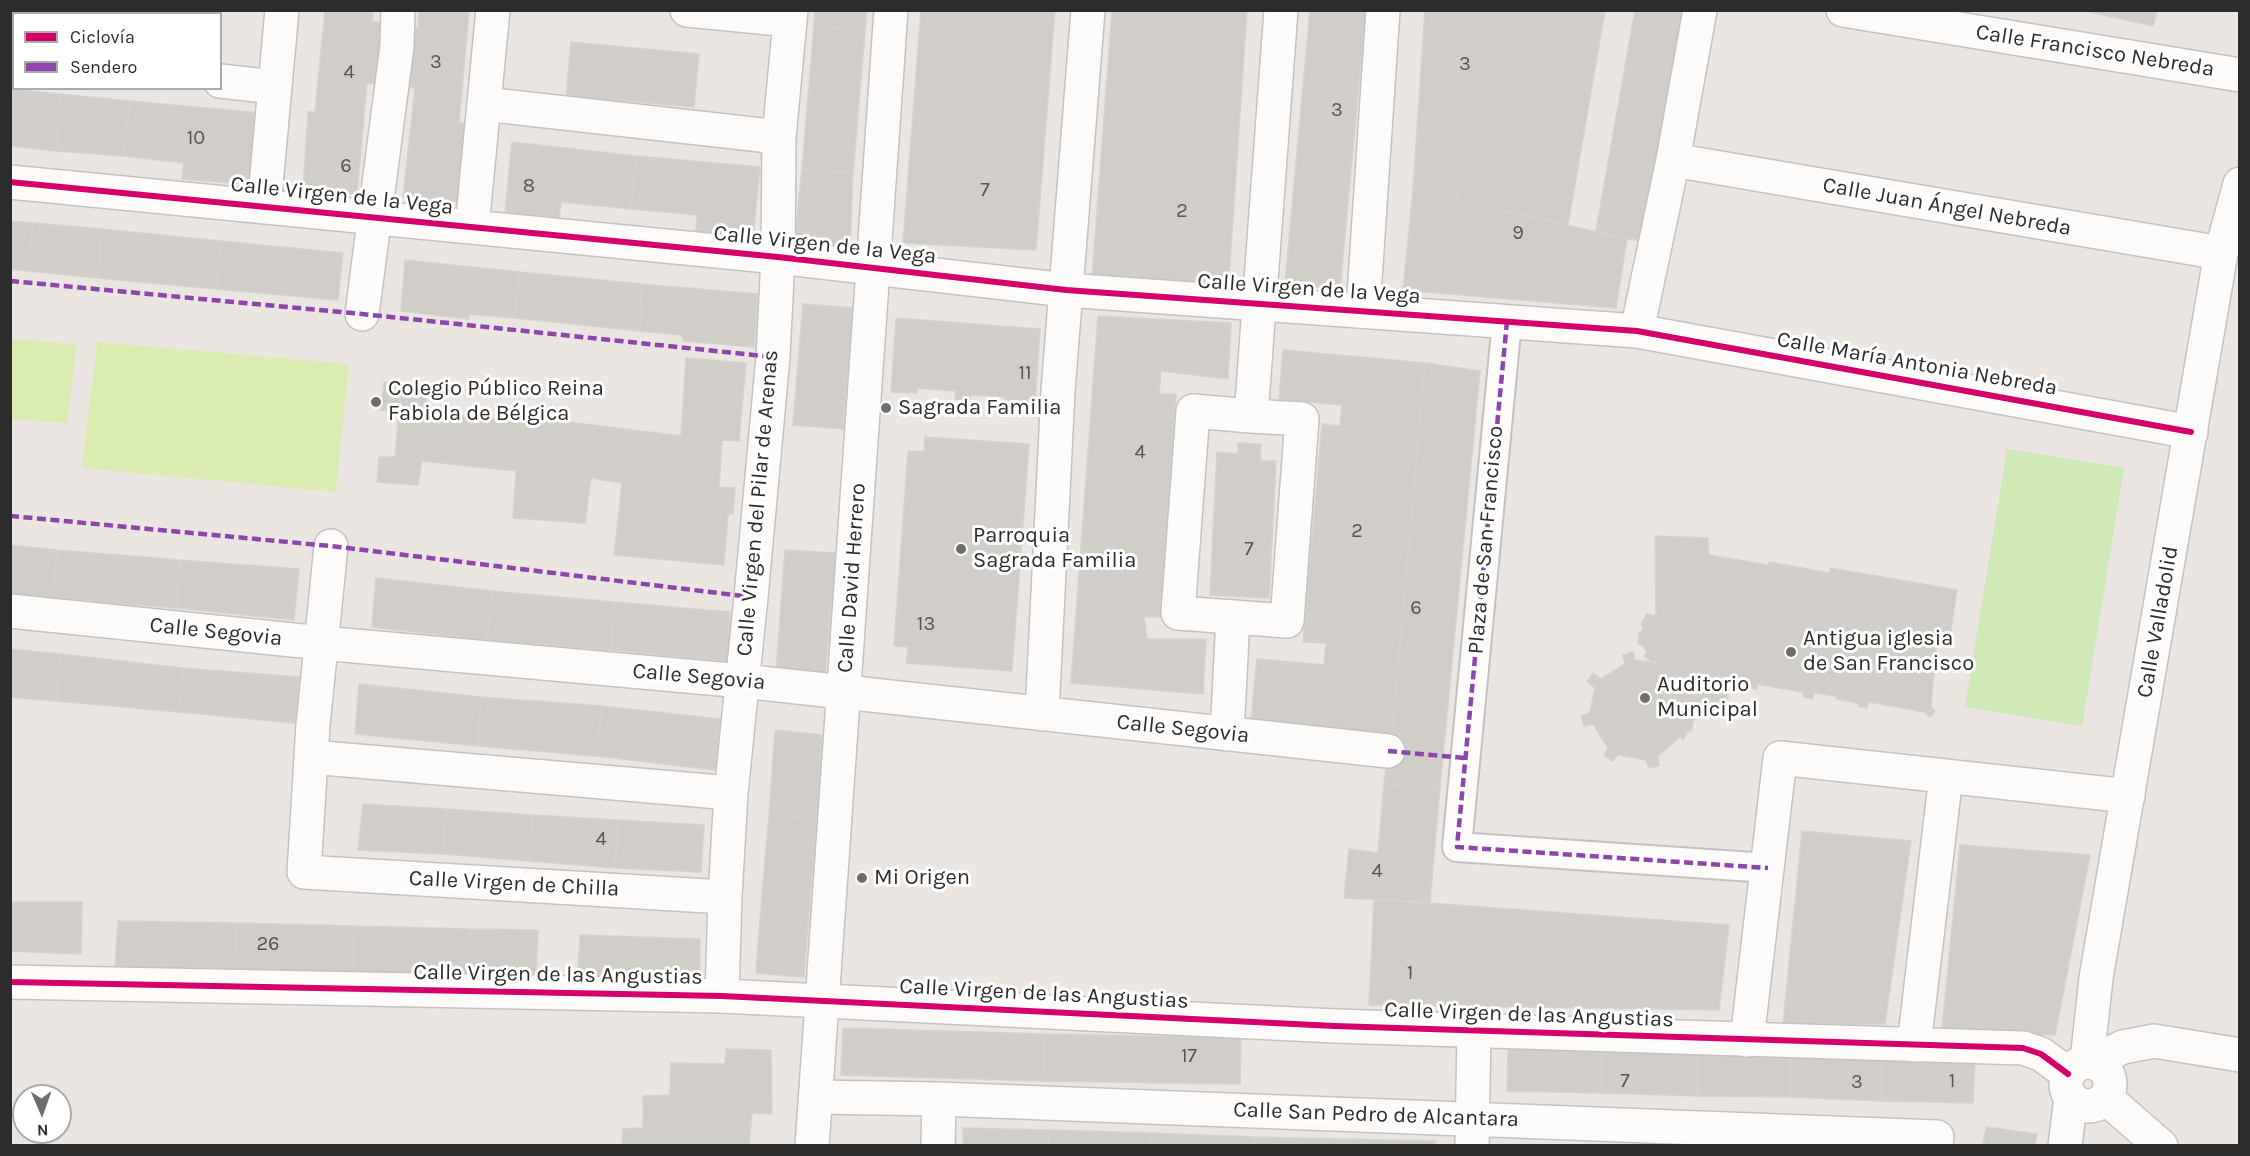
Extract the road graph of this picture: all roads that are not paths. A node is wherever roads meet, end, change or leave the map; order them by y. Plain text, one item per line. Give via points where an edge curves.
1 (282, 10) edge
2 (398, 10) edge
3 (493, 10) edge
4 (687, 10) edge
5 (891, 10) edge
6 (1088, 10) edge
7 (1281, 10) edge
8 (1383, 10) edge
9 (1700, 10) edge
10 (1843, 10) edge
11 (791, 15) edge
12 (2240, 75) edge
13 (222, 81) edge
14 (275, 87) junction
15 (484, 104) junction
16 (779, 136) junction
17 (1674, 160) junction
18 (10, 182) edge
19 (2240, 184) edge
20 (264, 207) junction
21 (374, 217) junction
22 (471, 227) junction
23 (2221, 253) junction
24 (778, 257) junction
25 (873, 268) junction
26 (1066, 290) junction
27 (1260, 304) junction
28 (1363, 310) junction
29 (362, 314) dead end
30 (1507, 321) junction
31 (1637, 331) junction
32 (1251, 416) junction
33 (2191, 432) junction
34 (331, 546) dead end
35 (10, 611) edge
36 (1233, 617) junction
37 (322, 643) junction
38 (742, 681) junction
39 (844, 693) junction
40 (1042, 714) junction
41 (1227, 734) junction
42 (1388, 751) dead end
43 (311, 757) junction
44 (1946, 776) junction
45 (731, 793) junction
46 (2128, 796) junction
47 (1768, 868) junction
48 (725, 897) junction
49 (10, 982) edge
50 (722, 996) junction
51 (822, 1001) junction
52 (1474, 1031) junction
53 (1747, 1040) junction
54 (1914, 1045) junction
55 (2240, 1055) edge
56 (2084, 1083) junction
57 (816, 1097) junction
58 (939, 1100) junction
59 (1472, 1132) edge
60 (1936, 1141) edge
61 (812, 1146) edge
62 (938, 1146) edge
63 (2066, 1146) edge
64 (2161, 1146) edge

1 - 14 street
2 - 21 street via 397,46
3 - 15 street
4 - 11 street
5 - 25 street, Calle David Herrero
6 - 26 street
7 - 27 street
8 - 28 street
9 - 17 street
10 - 12 street, Calle Francisco Nebreda
11 - 16 street, Calle Virgen del Pilar de Arenas
13 - 14 street
14 - 20 street
15 - 16 street
15 - 22 street
16 - 24 street, Calle Virgen del Pilar de Arenas
17 - 23 street, Calle Juan Ángel Nebreda
17 - 31 street
18 - 20 street, Calle Virgen de la Vega
19 - 23 street, Calle Valladolid
20 - 21 street, Calle Virgen de la Vega
21 - 22 street, Calle Virgen de la Vega
21 - 29 street
22 - 24 street, Calle Virgen de la Vega
23 - 33 street, Calle Valladolid
24 - 25 street, Calle Virgen de la Vega
24 - 38 street, Calle Virgen del Pilar de Arenas via 772,369
25 - 26 street, Calle Virgen de la Vega
25 - 39 street, Calle David Herrero
26 - 27 street, Calle Virgen de la Vega
26 - 40 street
27 - 28 street, Calle Virgen de la Vega
27 - 32 street
28 - 30 street, Calle Virgen de la Vega
30 - 31 street, Calle Virgen de la Vega
30 - 47 street, Plaza de San Francisco via 1454,756 1457,847
31 - 33 street, Calle María Antonia Nebreda
32 - 36 street via 1302,419 1287,621
32 - 36 street via 1194,411 1179,613
33 - 46 street, Calle Valladolid
34 - 37 street
35 - 37 street, Calle Segovia
36 - 41 street
37 - 38 street, Calle Segovia
37 - 43 street
38 - 39 street, Calle Segovia
38 - 45 street, Calle Virgen del Pilar de Arenas
39 - 40 street, Calle Segovia
39 - 51 street, Calle David Herrero
40 - 41 street, Calle Segovia
41 - 42 street, Calle Segovia
43 - 45 street
43 - 48 street, Calle Virgen de Chilla via 304,872
44 - 46 street
44 - 47 street via 1780,758
44 - 54 street
45 - 48 street, Calle Virgen del Pilar de Arenas
46 - 56 street, Calle Valladolid via 2093,994
47 - 53 street
48 - 50 street, Calle Virgen del Pilar de Arenas
49 - 50 street, Calle Virgen de las Angustias
50 - 51 street, Calle Virgen de las Angustias
51 - 52 street, Calle Virgen de las Angustias
51 - 57 street, Calle David Herrero
52 - 53 street, Calle Virgen de las Angustias
52 - 59 street
53 - 54 street, Calle Virgen de las Angustias
54 - 56 street, Calle Virgen de las Angustias via 2023,1048 2041,1054
55 - 56 street via 2154,1041 2123,1047
56 - 63 street, Calle Valladolid
56 - 64 street, Calle Virgen de las Angustias
57 - 58 street, Calle San Pedro de Alcantara
57 - 61 street, Calle David Herrero
58 - 59 street, Calle San Pedro de Alcantara
58 - 62 street
59 - 60 street, Calle San Pedro de Alcantara

